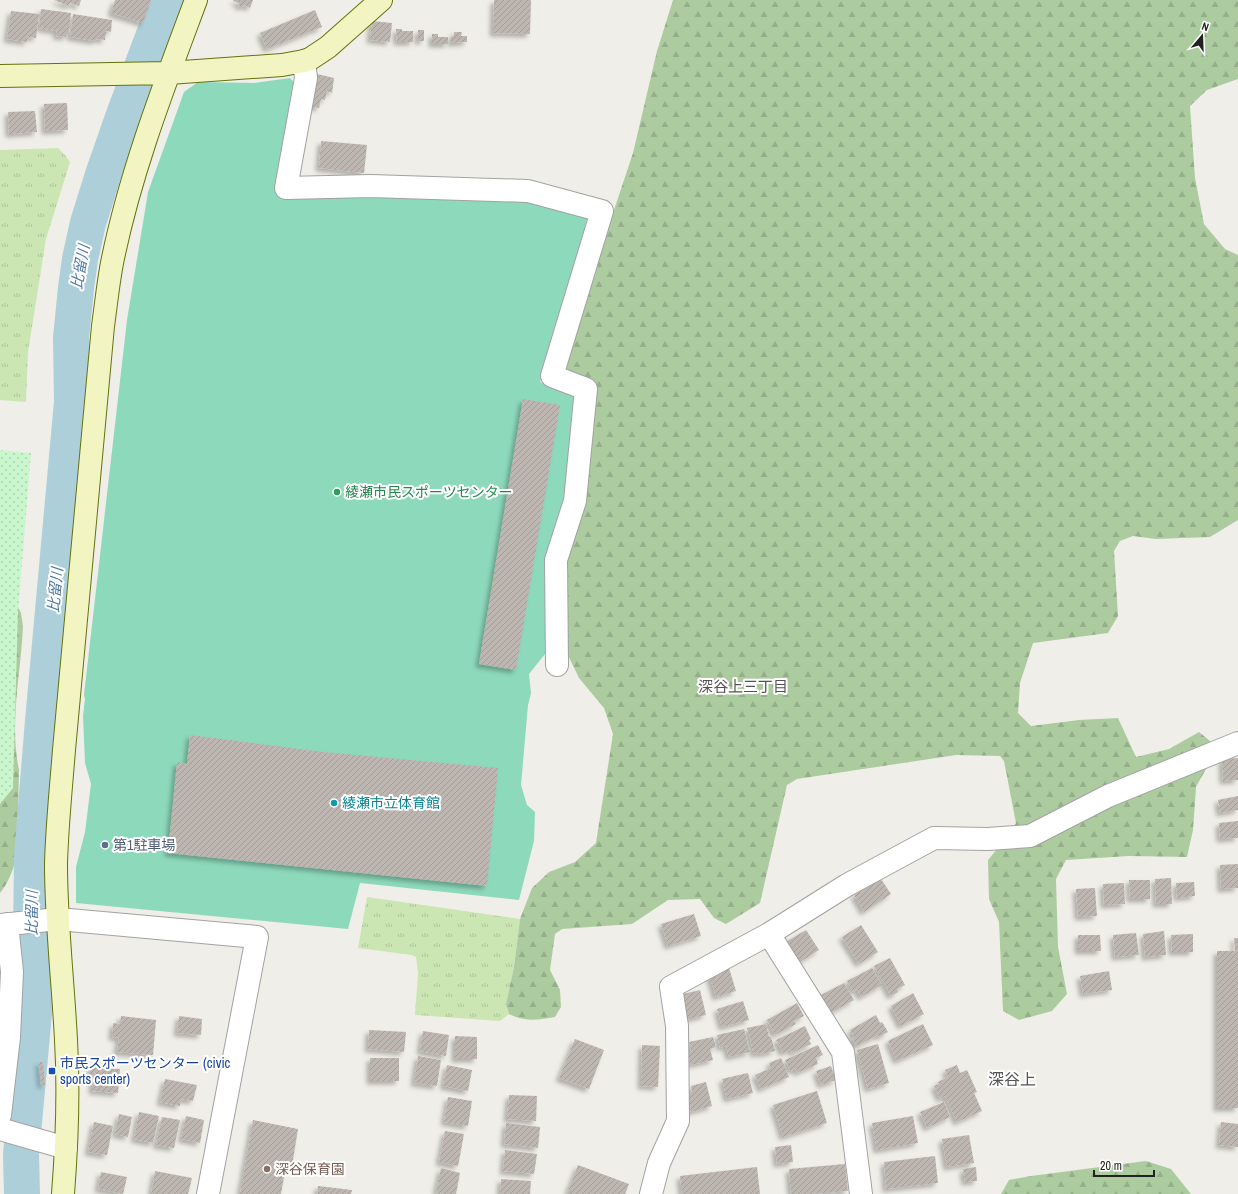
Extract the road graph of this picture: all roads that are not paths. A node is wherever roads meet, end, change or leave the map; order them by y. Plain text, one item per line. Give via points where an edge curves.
1 (196, 0) edge
2 (381, 0) edge
3 (304, 61) junction
4 (163, 73) junction
5 (0, 76) edge
6 (557, 665) dead end
7 (1238, 743) edge
8 (49, 920) junction
9 (8, 924) edge
10 (769, 934) junction
11 (3, 1125) edge
12 (66, 1148) junction
13 (63, 1194) edge
14 (208, 1194) edge
15 (651, 1194) edge
16 (861, 1194) edge

1 - 4 street
2 - 3 street via 328,47
3 - 4 street via 282,65
3 - 6 street via 306,78 286,188 371,186 528,191 602,211 552,376 586,389 576,501 556,560
4 - 5 street
4 - 8 street via 133,180 106,298
7 - 10 street via 1108,796 1030,836 988,839 934,838 847,885
8 - 9 street
8 - 12 street via 66,1040
8 - 14 street via 258,937
9 - 11 street via 12,972
10 - 15 street via 671,987 676,1026 678,1121 659,1163
10 - 16 street via 844,1052
11 - 12 street via 32,1138
12 - 13 street

